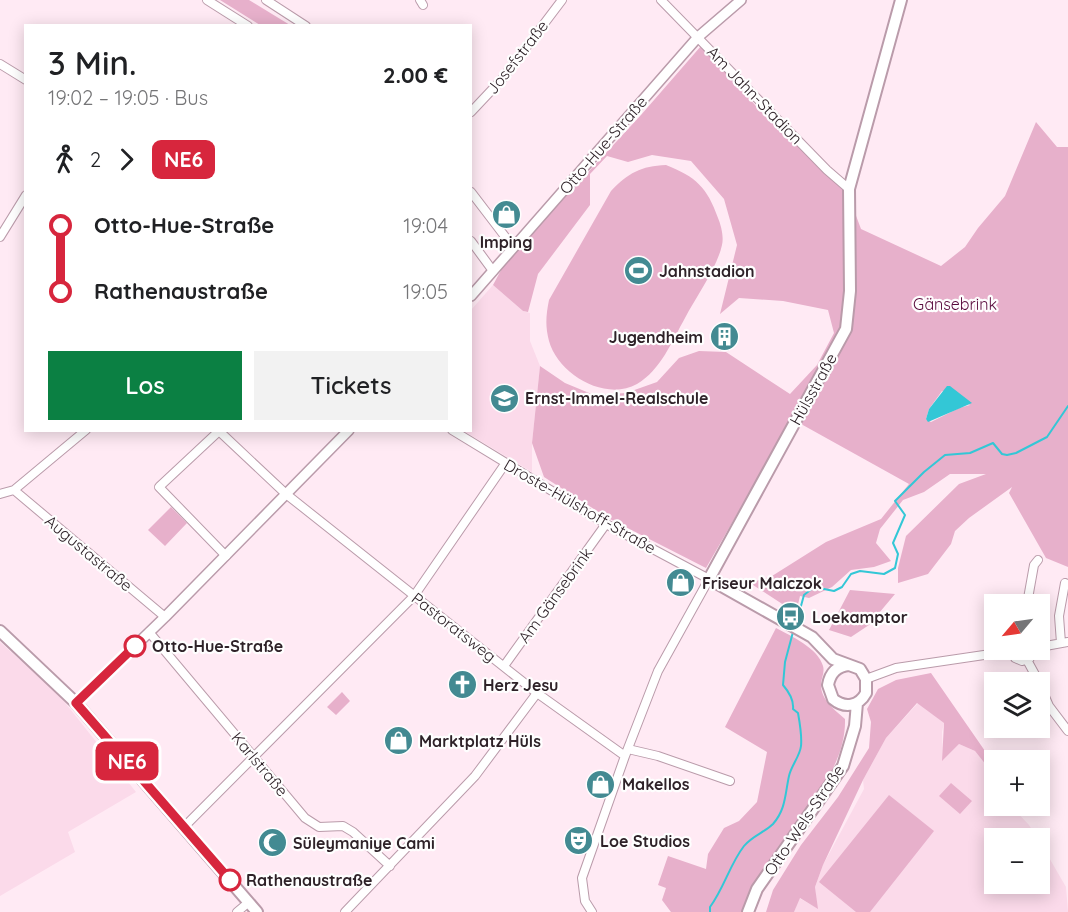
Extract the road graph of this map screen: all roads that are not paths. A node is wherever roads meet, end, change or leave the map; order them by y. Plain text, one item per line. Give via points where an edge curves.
1 (207, 0) edge
2 (266, 0) edge
3 (562, 0) edge
4 (661, 0) edge
5 (741, 0) edge
6 (901, 0) edge
7 (245, 24) edge
8 (303, 24) edge
9 (698, 37) junction
10 (0, 64) edge
11 (24, 79) edge
12 (472, 111) edge
13 (849, 189) junction
14 (472, 193) edge
15 (24, 198) edge
16 (0, 237) edge
17 (472, 242) edge
18 (513, 247) junction
19 (493, 271) junction
20 (472, 295) edge
21 (84, 432) edge
22 (218, 432) edge
23 (220, 432) edge
24 (347, 432) edge
25 (455, 432) edge
26 (505, 464) junction
27 (14, 490) junction
28 (0, 494) edge
29 (286, 494) junction
30 (606, 524) junction
31 (226, 556) junction
32 (1038, 560) dead end
33 (709, 579) junction
34 (1065, 583) dead end
35 (1030, 594) edge
36 (414, 596) junction
37 (165, 617) junction
38 (0, 631) edge
39 (149, 632) junction
40 (1064, 642) edge
41 (984, 654) edge
42 (833, 659) junction
43 (1028, 660) edge
44 (849, 665) junction
45 (504, 666) junction
46 (833, 672) junction
47 (1034, 672) edge
48 (867, 678) junction
49 (537, 693) junction
50 (76, 703) junction
51 (857, 703) junction
52 (841, 704) junction
53 (1050, 707) edge
54 (855, 726) junction
55 (1068, 731) edge
56 (626, 753) junction
57 (255, 757) junction
58 (730, 782) dead end
59 (184, 827) junction
60 (390, 866) junction
61 (249, 902) junction
62 (237, 912) edge
63 (257, 912) edge
64 (345, 912) edge
65 (592, 912) edge
66 (748, 912) edge

1 - 7 street
2 - 8 street
3 - 12 street, Josefstraße via 503,78
4 - 9 street, Am Jahn-Stadion
5 - 9 street, Otto-Hue-Straße
6 - 13 main road, Hülsstraße
9 - 13 street, Am Jahn-Stadion
9 - 18 street, Otto-Hue-Straße
10 - 11 street
13 - 33 main road, Hülsstraße via 850,291 846,329
14 - 18 street
15 - 16 street
17 - 19 street
18 - 19 street, Otto-Hue-Straße
19 - 20 street, Otto-Hue-Straße
21 - 27 street
22 - 31 street via 159,487
23 - 29 street, Pastoratsweg
24 - 29 street
25 - 26 street, Droste-Hülshoff-Straße
26 - 30 street, Droste-Hülshoff-Straße
26 - 36 street
27 - 28 street
27 - 37 street, Augustastraße
29 - 31 street
29 - 36 street, Pastoratsweg
30 - 33 street, Droste-Hülshoff-Straße
30 - 45 street, Am Gänsebrink
31 - 37 street
32 - 35 street
33 - 42 main road via 812,637
33 - 56 street, Hülsstraße via 658,671
34 - 40 street via 1059,616
36 - 45 street, Pastoratsweg
36 - 57 street
37 - 39 street
38 - 50 main road
39 - 50 street
39 - 57 street, Karlstraße
41 - 48 street via 896,668
42 - 44 main road
42 - 46 main road
43 - 47 street
44 - 46 main road
44 - 48 main road via 860,669
45 - 49 street, Pastoratsweg
46 - 52 main road via 828,690
48 - 51 main road via 866,693
49 - 56 street, Pastoratsweg
49 - 60 street via 475,776
50 - 59 main road
51 - 52 main road
51 - 54 main road, Otto-Wels-Straße
52 - 54 main road
53 - 55 street
54 - 66 main road, Otto-Wels-Straße via 843,766 757,889
56 - 58 street via 658,756
56 - 65 street, Hülsstraße via 582,878 585,901
57 - 59 street
57 - 60 street, Karlstraße via 305,818 319,827 343,826
59 - 61 main road
60 - 64 street
61 - 62 street
61 - 63 main road

